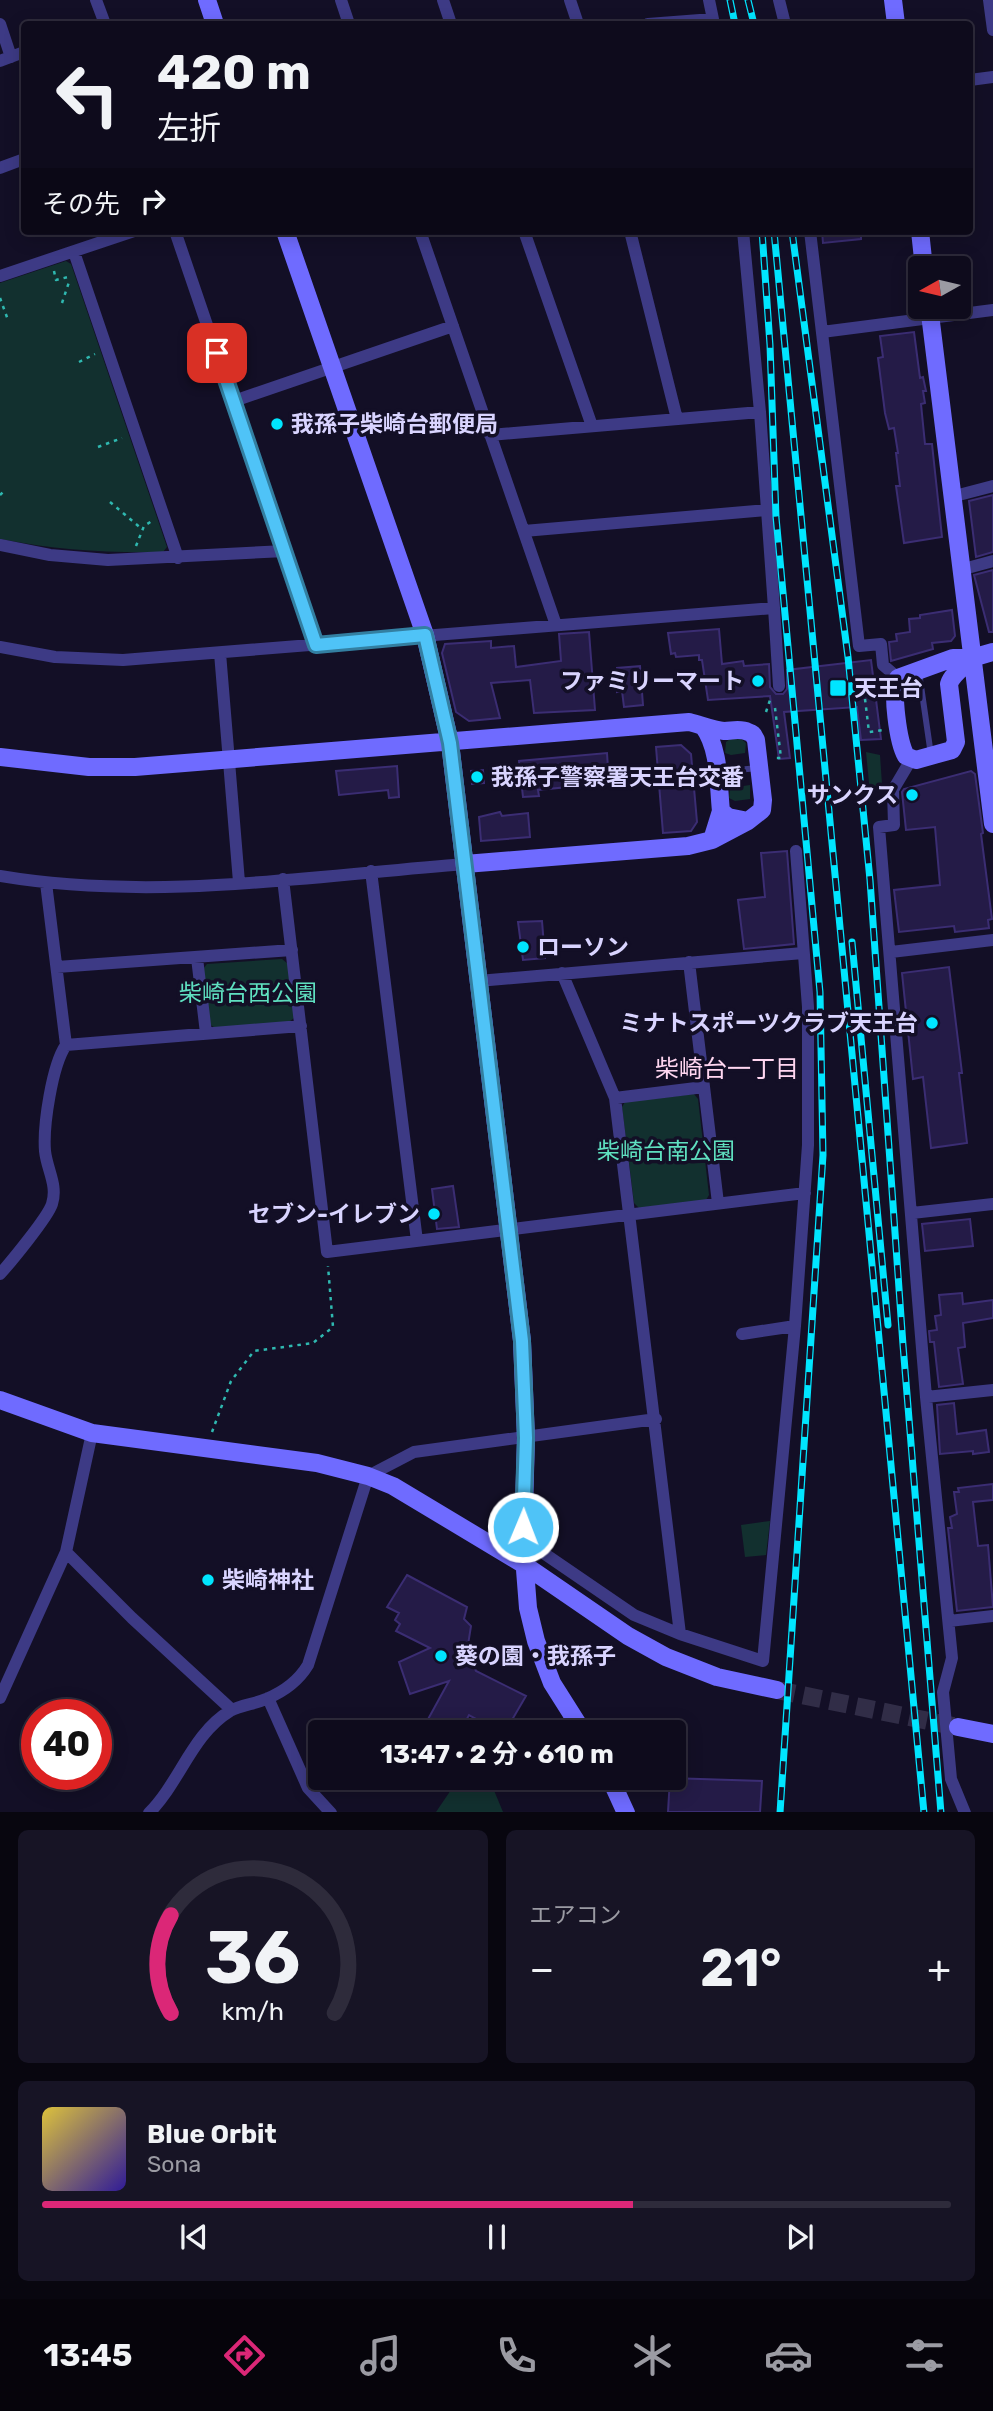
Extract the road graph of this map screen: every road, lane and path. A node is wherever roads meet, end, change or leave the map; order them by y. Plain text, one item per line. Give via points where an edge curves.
1 (96, 0) edge
2 (206, 0) edge
3 (341, 0) edge
4 (443, 0) edge
5 (570, 0) edge
6 (709, 0) edge
7 (779, 0) edge
8 (893, 0) edge
9 (989, 0) edge
10 (102, 21) edge
11 (214, 21) edge
12 (348, 21) edge
13 (451, 21) edge
14 (577, 21) edge
15 (713, 21) edge
16 (784, 21) edge
17 (896, 21) edge
18 (0, 24) edge
19 (993, 30) edge
20 (6, 59) edge
21 (993, 77) edge
22 (973, 80) edge
23 (21, 160) edge
24 (0, 168) edge
25 (122, 235) edge
26 (176, 235) edge
27 (286, 235) edge
28 (421, 235) edge
29 (525, 235) edge
30 (631, 235) edge
31 (743, 235) edge
32 (810, 235) edge
33 (921, 235) edge
34 (74, 251) junction
35 (923, 256) edge
36 (50, 259) junction
37 (0, 276) edge
38 (0, 299) edge
39 (62, 303) dead end
40 (993, 310) edge
41 (971, 311) edge
42 (908, 316) edge
43 (931, 319) edge
44 (8, 320) dead end
45 (453, 326) junction
46 (821, 332) junction
47 (102, 351) dead end
48 (79, 362) dead end
49 (332, 367) junction
50 (234, 401) junction
51 (760, 412) junction
52 (677, 419) junction
53 (592, 426) junction
54 (135, 433) junction
55 (490, 435) junction
56 (98, 447) dead end
57 (993, 486) edge
58 (6, 489) dead end
59 (0, 495) edge
60 (951, 497) junction
61 (110, 502) dead end
62 (767, 510) junction
63 (164, 515) junction
64 (142, 529) junction
65 (524, 531) junction
66 (0, 545) edge
67 (285, 551) junction
68 (178, 558) junction
69 (133, 559) junction
70 (993, 561) edge
71 (960, 570) junction
72 (774, 608) junction
73 (555, 625) junction
74 (425, 635) junction
75 (316, 645) junction
76 (0, 648) edge
77 (993, 652) edge
78 (219, 653) junction
79 (972, 658) junction
80 (919, 669) junction
81 (898, 677) junction
82 (779, 686) joint
83 (865, 699) dead end
84 (775, 708) dead end
85 (766, 712) dead end
86 (702, 726) junction
87 (887, 730) dead end
88 (723, 731) junction
89 (450, 743) junction
90 (988, 746) edge
91 (714, 750) junction
92 (931, 757) junction
93 (0, 758) edge
94 (912, 758) junction
95 (229, 761) junction
96 (765, 763) junction
97 (717, 773) junction
98 (721, 811) junction
99 (748, 821) junction
100 (993, 824) edge
101 (712, 840) junction
102 (796, 851) dead end
103 (464, 864) junction
104 (371, 871) junction
105 (0, 876) edge
106 (284, 879) junction
107 (239, 882) junction
108 (46, 883) junction
109 (993, 940) edge
110 (292, 950) junction
111 (891, 952) junction
112 (803, 953) junction
113 (197, 958) junction
114 (689, 962) junction
115 (57, 967) junction
116 (562, 973) junction
117 (478, 981) junction
118 (301, 1026) junction
119 (206, 1033) junction
120 (66, 1045) junction
121 (704, 1087) junction
122 (615, 1098) junction
123 (806, 1193) junction
124 (718, 1203) junction
125 (993, 1204) edge
126 (912, 1213) junction
127 (630, 1214) junction
128 (509, 1230) junction
129 (417, 1241) junction
130 (327, 1252) junction
131 (0, 1274) edge
132 (795, 1326) junction
133 (742, 1334) dead end
134 (993, 1390) edge
135 (926, 1397) junction
136 (0, 1400) edge
137 (656, 1419) junction
138 (92, 1433) junction
139 (526, 1438) junction
140 (205, 1449) junction
141 (368, 1476) junction
142 (523, 1544) junction
143 (66, 1552) junction
144 (523, 1564) junction
145 (993, 1616) edge
146 (949, 1621) junction
147 (680, 1634) junction
148 (777, 1690) tunnel mouth
149 (0, 1698) edge
150 (268, 1698) junction
151 (232, 1710) junction
152 (576, 1720) edge
153 (958, 1727) tunnel mouth
154 (993, 1734) edge
155 (616, 1790) edge
156 (149, 1812) edge
157 (331, 1812) edge
158 (626, 1812) edge
159 (965, 1812) edge

1 - 10 street
2 - 11 street
3 - 12 street
4 - 13 street
5 - 14 street
6 - 15 street
7 - 16 street
8 - 17 street
9 - 19 street
18 - 20 street
21 - 22 street
23 - 24 street
25 - 34 street
26 - 50 street
27 - 49 street
28 - 45 street
29 - 53 street
30 - 52 street
31 - 51 street
32 - 46 street
33 - 35 street
34 - 36 street
34 - 54 street
36 - 37 street
36 - 39 path via 57,280 71,276
38 - 44 path
40 - 41 street
42 - 46 street
43 - 60 street
45 - 49 street
45 - 55 street
46 - 81 street via 859,646 881,644 883,665
47 - 48 path
49 - 50 street
49 - 74 street
50 - 67 street
51 - 52 street
51 - 62 street
52 - 53 street
53 - 55 street
54 - 56 path
54 - 63 street
55 - 65 street
57 - 60 street
58 - 59 path
60 - 71 street
61 - 64 path
62 - 65 street
62 - 72 street
63 - 64 path
63 - 68 street
64 - 69 path
65 - 73 street
66 - 69 street via 50,555
67 - 68 street
67 - 75 street
68 - 69 street
70 - 71 street
71 - 79 street
72 - 73 street
72 - 82 street
73 - 74 street
74 - 75 street
74 - 89 street
75 - 78 street
76 - 78 street via 96,660
77 - 79 street
78 - 95 street
79 - 80 street via 953,658
79 - 90 street
79 - 92 street via 949,684 955,747
80 - 81 street
80 - 92 lane
81 - 94 street via 894,686 900,740 906,756
82 - 85 path
83 - 87 path via 869,732
84 - 96 path via 781,758
86 - 88 street
86 - 89 street via 689,722
86 - 91 street
88 - 91 street
88 - 96 street via 746,730 753,735
89 - 95 street
89 - 103 street
90 - 100 street
91 - 97 street
92 - 94 street
93 - 95 street via 89,767
94 - 111 street via 893,790 894,825 879,827
95 - 107 street
96 - 97 lane
96 - 99 street via 762,810
97 - 98 street
98 - 99 street via 737,821
98 - 101 street
99 - 101 street
101 - 103 street via 688,846
102 - 112 street
103 - 104 street
103 - 117 street
104 - 106 street
104 - 129 street
105 - 108 street
106 - 107 street
106 - 110 street
107 - 108 street via 177,887
108 - 115 street
109 - 111 street
110 - 113 street
110 - 118 street
111 - 126 street
112 - 114 street
112 - 123 street via 808,1021
113 - 115 street
113 - 119 street
114 - 116 street
114 - 121 street
115 - 120 street
116 - 117 street
116 - 122 street
117 - 128 street
118 - 119 street
118 - 130 street
119 - 120 street
120 - 131 street via 59,1056 48,1106 45,1151 55,1189 52,1207
121 - 122 street
121 - 124 street
122 - 127 street
123 - 124 street
123 - 132 street
124 - 127 street
125 - 126 street
126 - 135 street
127 - 128 street
127 - 137 street
128 - 129 street
128 - 139 street via 522,1341
129 - 130 street
130 - 140 path via 333,1327 313,1343 254,1351 232,1381
132 - 133 street
132 - 147 street via 763,1661
134 - 135 street
135 - 146 street
136 - 138 street
137 - 139 street
137 - 147 street
138 - 140 street
138 - 143 street
139 - 141 street via 414,1452
139 - 142 street
140 - 141 street via 317,1463
141 - 144 street via 393,1486
141 - 150 street via 309,1665 300,1678
142 - 144 street
142 - 147 street via 539,1550 634,1615
143 - 149 street
143 - 151 street
144 - 148 street via 666,1657
144 - 152 street via 528,1608 542,1658
145 - 146 street
146 - 159 street via 951,1658 943,1692 951,1779
150 - 151 street
150 - 157 street via 308,1788
151 - 156 street via 207,1728 163,1799
153 - 154 street
155 - 158 street

